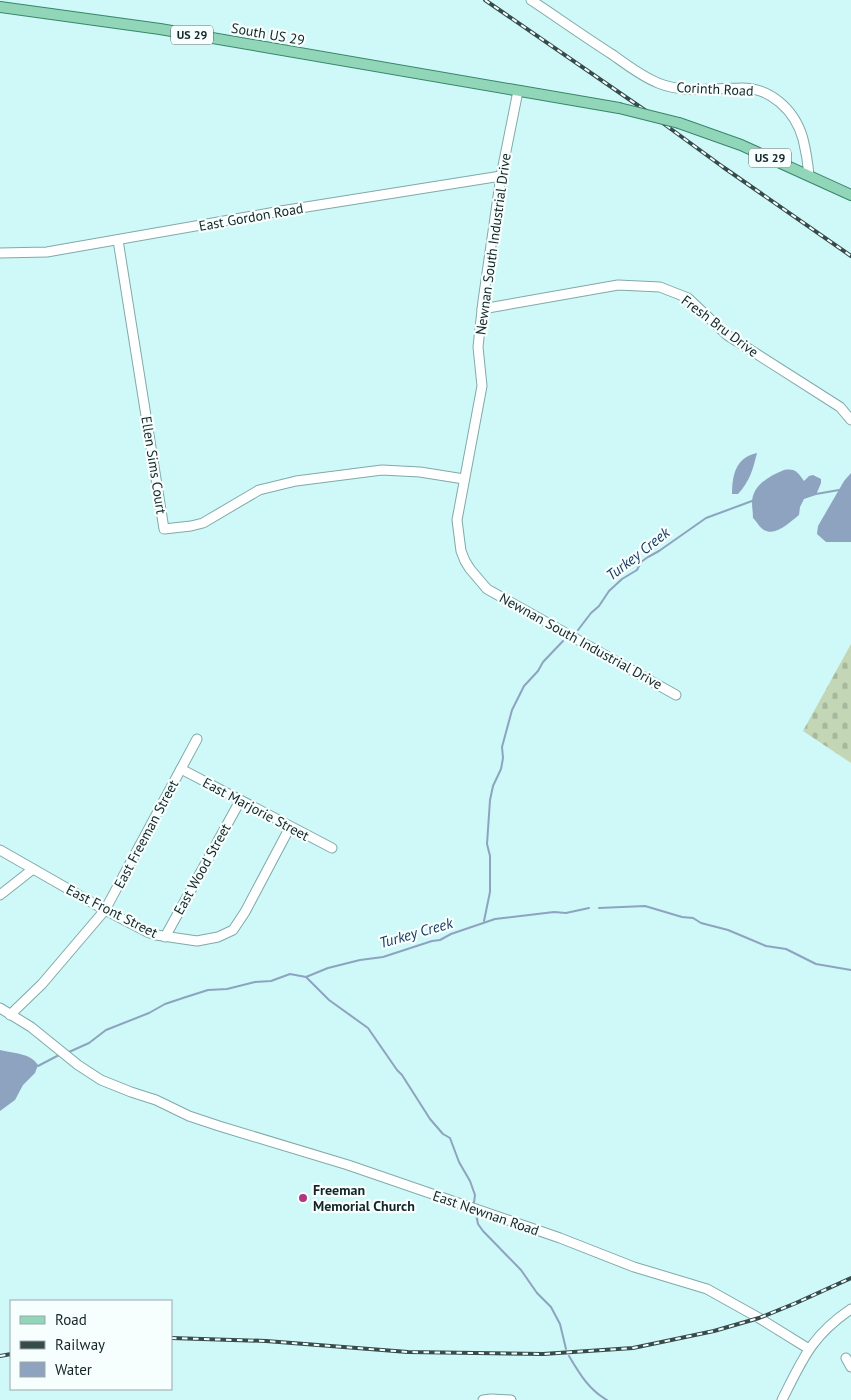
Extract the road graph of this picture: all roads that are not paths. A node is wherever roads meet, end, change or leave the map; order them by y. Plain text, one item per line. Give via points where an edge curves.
1 (531, 0) edge
2 (0, 7) edge
3 (518, 91) junction
4 (501, 176) junction
5 (810, 176) junction
6 (851, 195) edge
7 (118, 240) junction
8 (0, 254) edge
9 (482, 309) junction
10 (851, 420) edge
11 (464, 479) junction
12 (676, 695) dead end
13 (197, 739) dead end
14 (181, 769) junction
15 (240, 801) junction
16 (290, 827) junction
17 (332, 848) dead end
18 (0, 850) edge
19 (33, 869) junction
20 (0, 895) edge
21 (106, 910) junction
22 (165, 937) junction
23 (0, 1008) edge
24 (10, 1015) junction
25 (851, 1309) edge
26 (809, 1349) junction
27 (846, 1358) dead end
28 (851, 1367) edge
29 (482, 1400) edge
30 (510, 1400) edge
31 (782, 1400) edge

1 - 5 street, Corinth Road via 632,69 658,83 694,90 746,88 771,96 787,110 800,130
2 - 3 main road, South US 29 / US 29 via 160,29
3 - 4 street, Newnan South Industrial Drive
3 - 5 main road, US 29, bridge via 580,100 679,124 730,141
4 - 7 street, East Gordon Road
4 - 9 street, Newnan South Industrial Drive
5 - 6 main road, US 29
7 - 8 street, East Gordon Road via 47,252
7 - 11 street, Ellen Sims Court via 164,529 203,522 259,490 296,481 382,470
9 - 10 street, Fresh Bru Drive via 618,285 660,288 688,298 727,335 840,407
9 - 11 street, Newnan South Industrial Drive via 478,346 482,386
11 - 12 street, Newnan South Industrial Drive via 457,520 461,551 470,570 487,588
13 - 14 street, East Freeman Street
14 - 15 street, East Marjorie Street
14 - 21 street, East Freeman Street
15 - 16 street, East Marjorie Street
15 - 22 street, East Wood Street
16 - 17 street, East Marjorie Street
16 - 22 street, East Front Street via 233,930 197,941
18 - 19 street, East Front Street
19 - 20 street
19 - 21 street, East Front Street
21 - 22 street, East Front Street via 147,932
21 - 24 street, East Freeman Street via 42,984
23 - 24 street, East Newnan Road
24 - 26 street, East Newnan Road via 101,1080 189,1116 348,1165 707,1290
25 - 26 street via 820,1334
26 - 31 street
27 - 28 street
29 - 30 street

